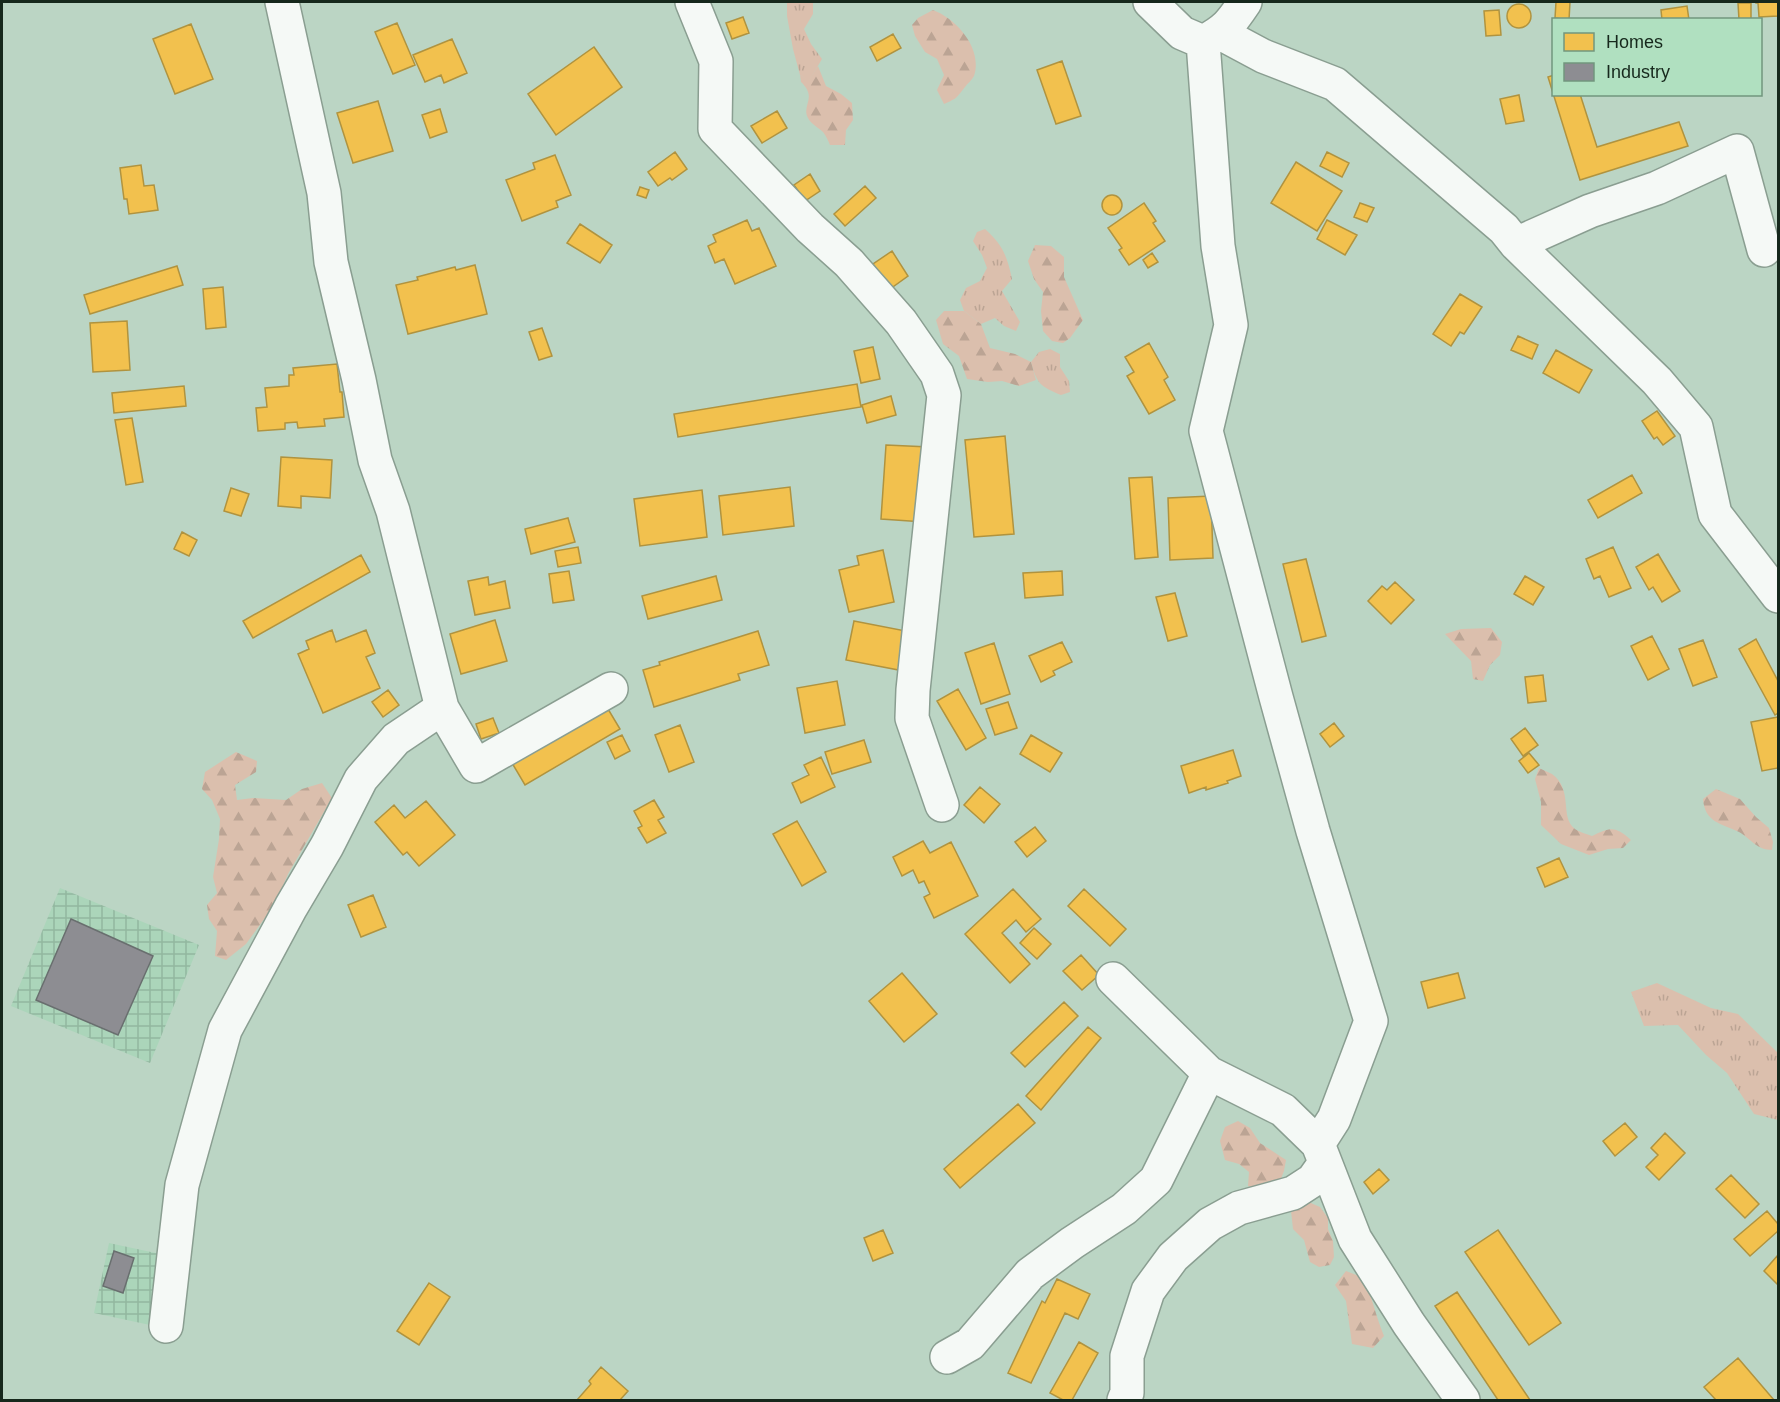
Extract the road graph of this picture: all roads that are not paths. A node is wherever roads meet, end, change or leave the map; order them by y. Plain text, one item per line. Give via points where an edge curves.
1 (282, 2) edge
2 (692, 2) edge
3 (1150, 2) edge
4 (1245, 2) edge
5 (1211, 37) junction
6 (1516, 244) junction
7 (1764, 250) dead end
8 (1779, 596) edge
9 (611, 689) dead end
10 (442, 708) junction
11 (942, 805) dead end
12 (1113, 979) dead end
13 (1209, 1073) junction
14 (1321, 1153) junction
15 (166, 1326) dead end
16 (947, 1357) dead end
17 (1124, 1401) edge
18 (1463, 1401) edge

1 - 10 street via 324,193 331,262 375,460 393,512
2 - 11 street via 716,61 715,129 810,228 849,262 902,322 936,374 944,396 912,718
3 - 5 street via 1182,33
4 - 5 street via 1234,19
5 - 6 street via 1335,84 1504,229
5 - 14 street via 1218,246 1231,325 1206,431 1294,764 1371,1021
6 - 7 street via 1590,211 1657,188 1737,151
6 - 8 street via 1657,381 1696,427 1715,514
9 - 10 street via 476,766
10 - 15 street via 396,739 361,779 225,1030 182,1185
12 - 13 street
13 - 14 street via 1283,1110
13 - 16 street via 1156,1180 1124,1209 1030,1274 969,1344
14 - 17 street via 1313,1180 1293,1193 1239,1208 1210,1224 1173,1257 1148,1291 1127,1356
14 - 18 street via 1355,1239

